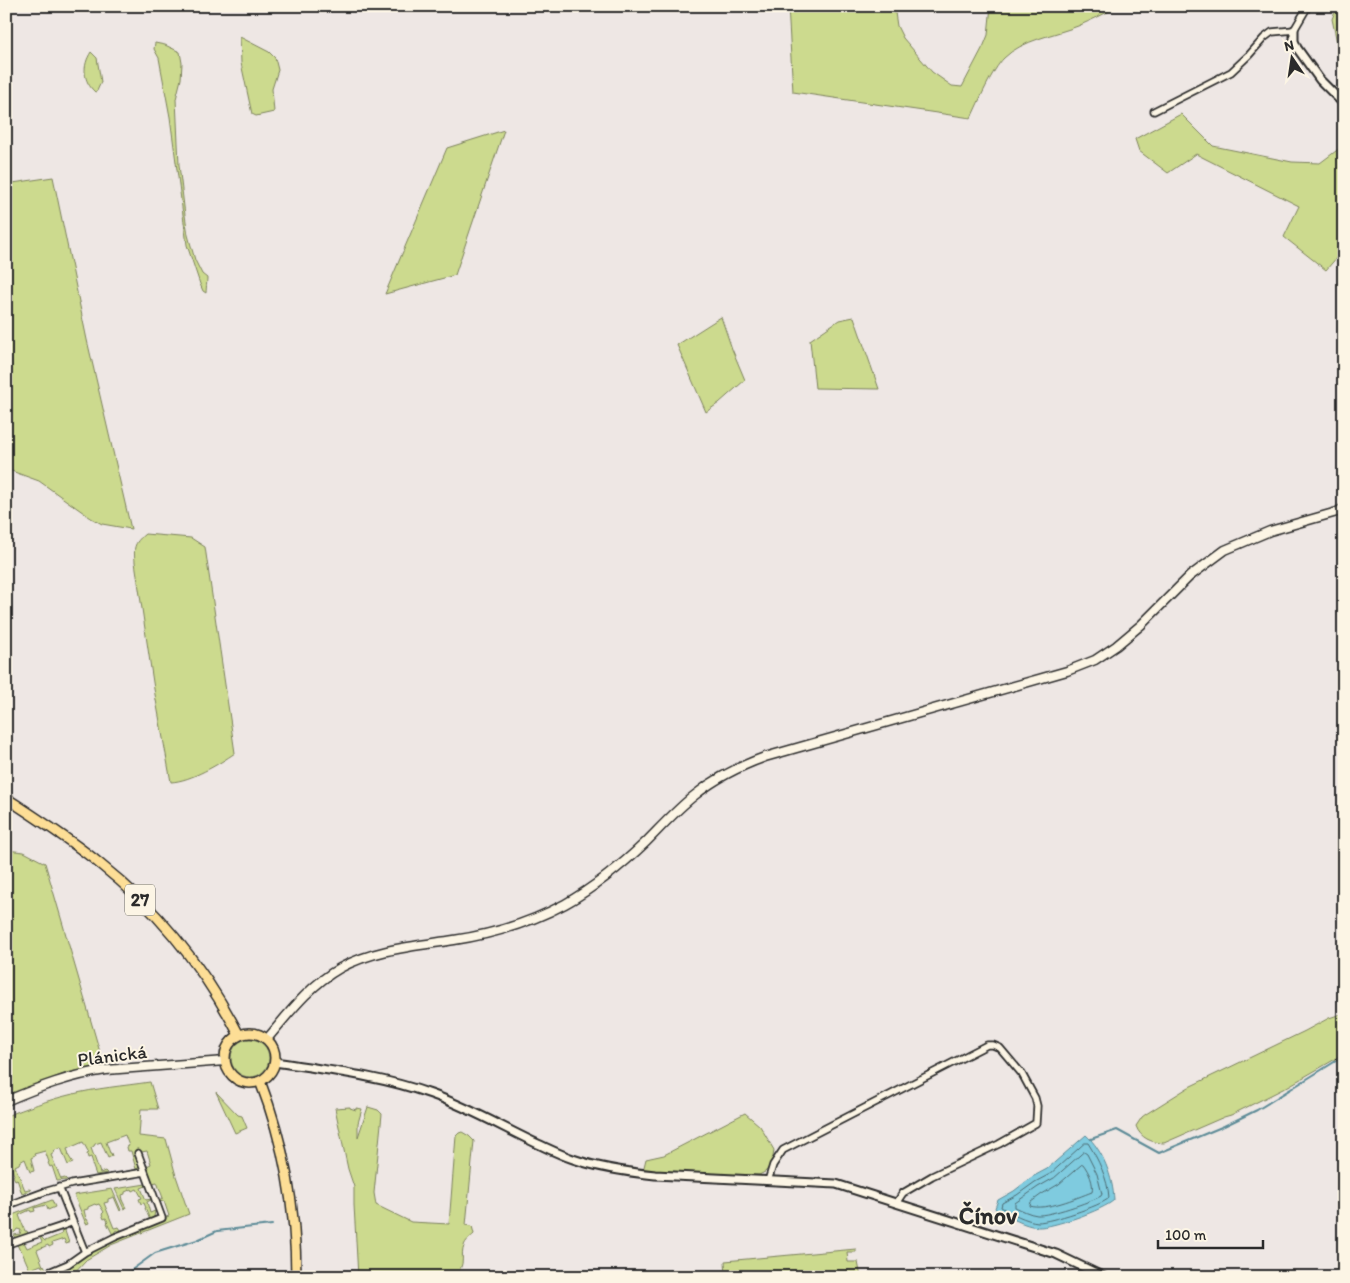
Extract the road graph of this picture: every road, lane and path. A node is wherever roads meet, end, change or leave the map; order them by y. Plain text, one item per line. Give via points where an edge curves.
1 (1308, 6) edge
2 (1294, 30) junction
3 (1344, 104) edge
4 (1154, 110) dead end
5 (1344, 508) edge
6 (6, 798) edge
7 (239, 1035) junction
8 (266, 1038) junction
9 (225, 1061) junction
10 (275, 1062) junction
11 (260, 1081) junction
12 (6, 1100) edge
13 (138, 1154) dead end
14 (145, 1172) junction
15 (768, 1181) junction
16 (59, 1187) junction
17 (897, 1202) junction
18 (6, 1206) edge
19 (73, 1222) junction
20 (6, 1245) edge
21 (85, 1252) junction
22 (37, 1277) edge
23 (296, 1277) edge
24 (1104, 1277) edge

1 - 2 street
2 - 3 street via 1297,48 1320,80
2 - 4 street via 1272,32 1231,72
5 - 8 main road via 1225,550 1190,576 1135,630 1095,660 1067,671 765,757 736,769 686,802 629,859 580,896 546,914 490,933 394,949 348,964 303,998
6 - 7 main road, 27 via 91,857 142,901 200,970
7 - 8 main road via 252,1032
7 - 9 main road via 228,1046
8 - 10 main road via 273,1048
9 - 11 main road via 237,1079
9 - 12 main road, Plánická via 89,1072
10 - 11 main road via 270,1073
10 - 15 street via 375,1078 429,1093 572,1159 604,1167 655,1175
11 - 23 main road via 287,1175
13 - 14 street
14 - 16 street
14 - 21 street via 162,1218
15 - 17 street via 836,1184
15 - 17 street via 783,1150 987,1045 1000,1048 1022,1074 1034,1098 1036,1123 932,1176 903,1193
16 - 18 street
16 - 19 street
17 - 24 street via 1056,1254
19 - 20 street
19 - 21 street
21 - 22 street via 68,1264

